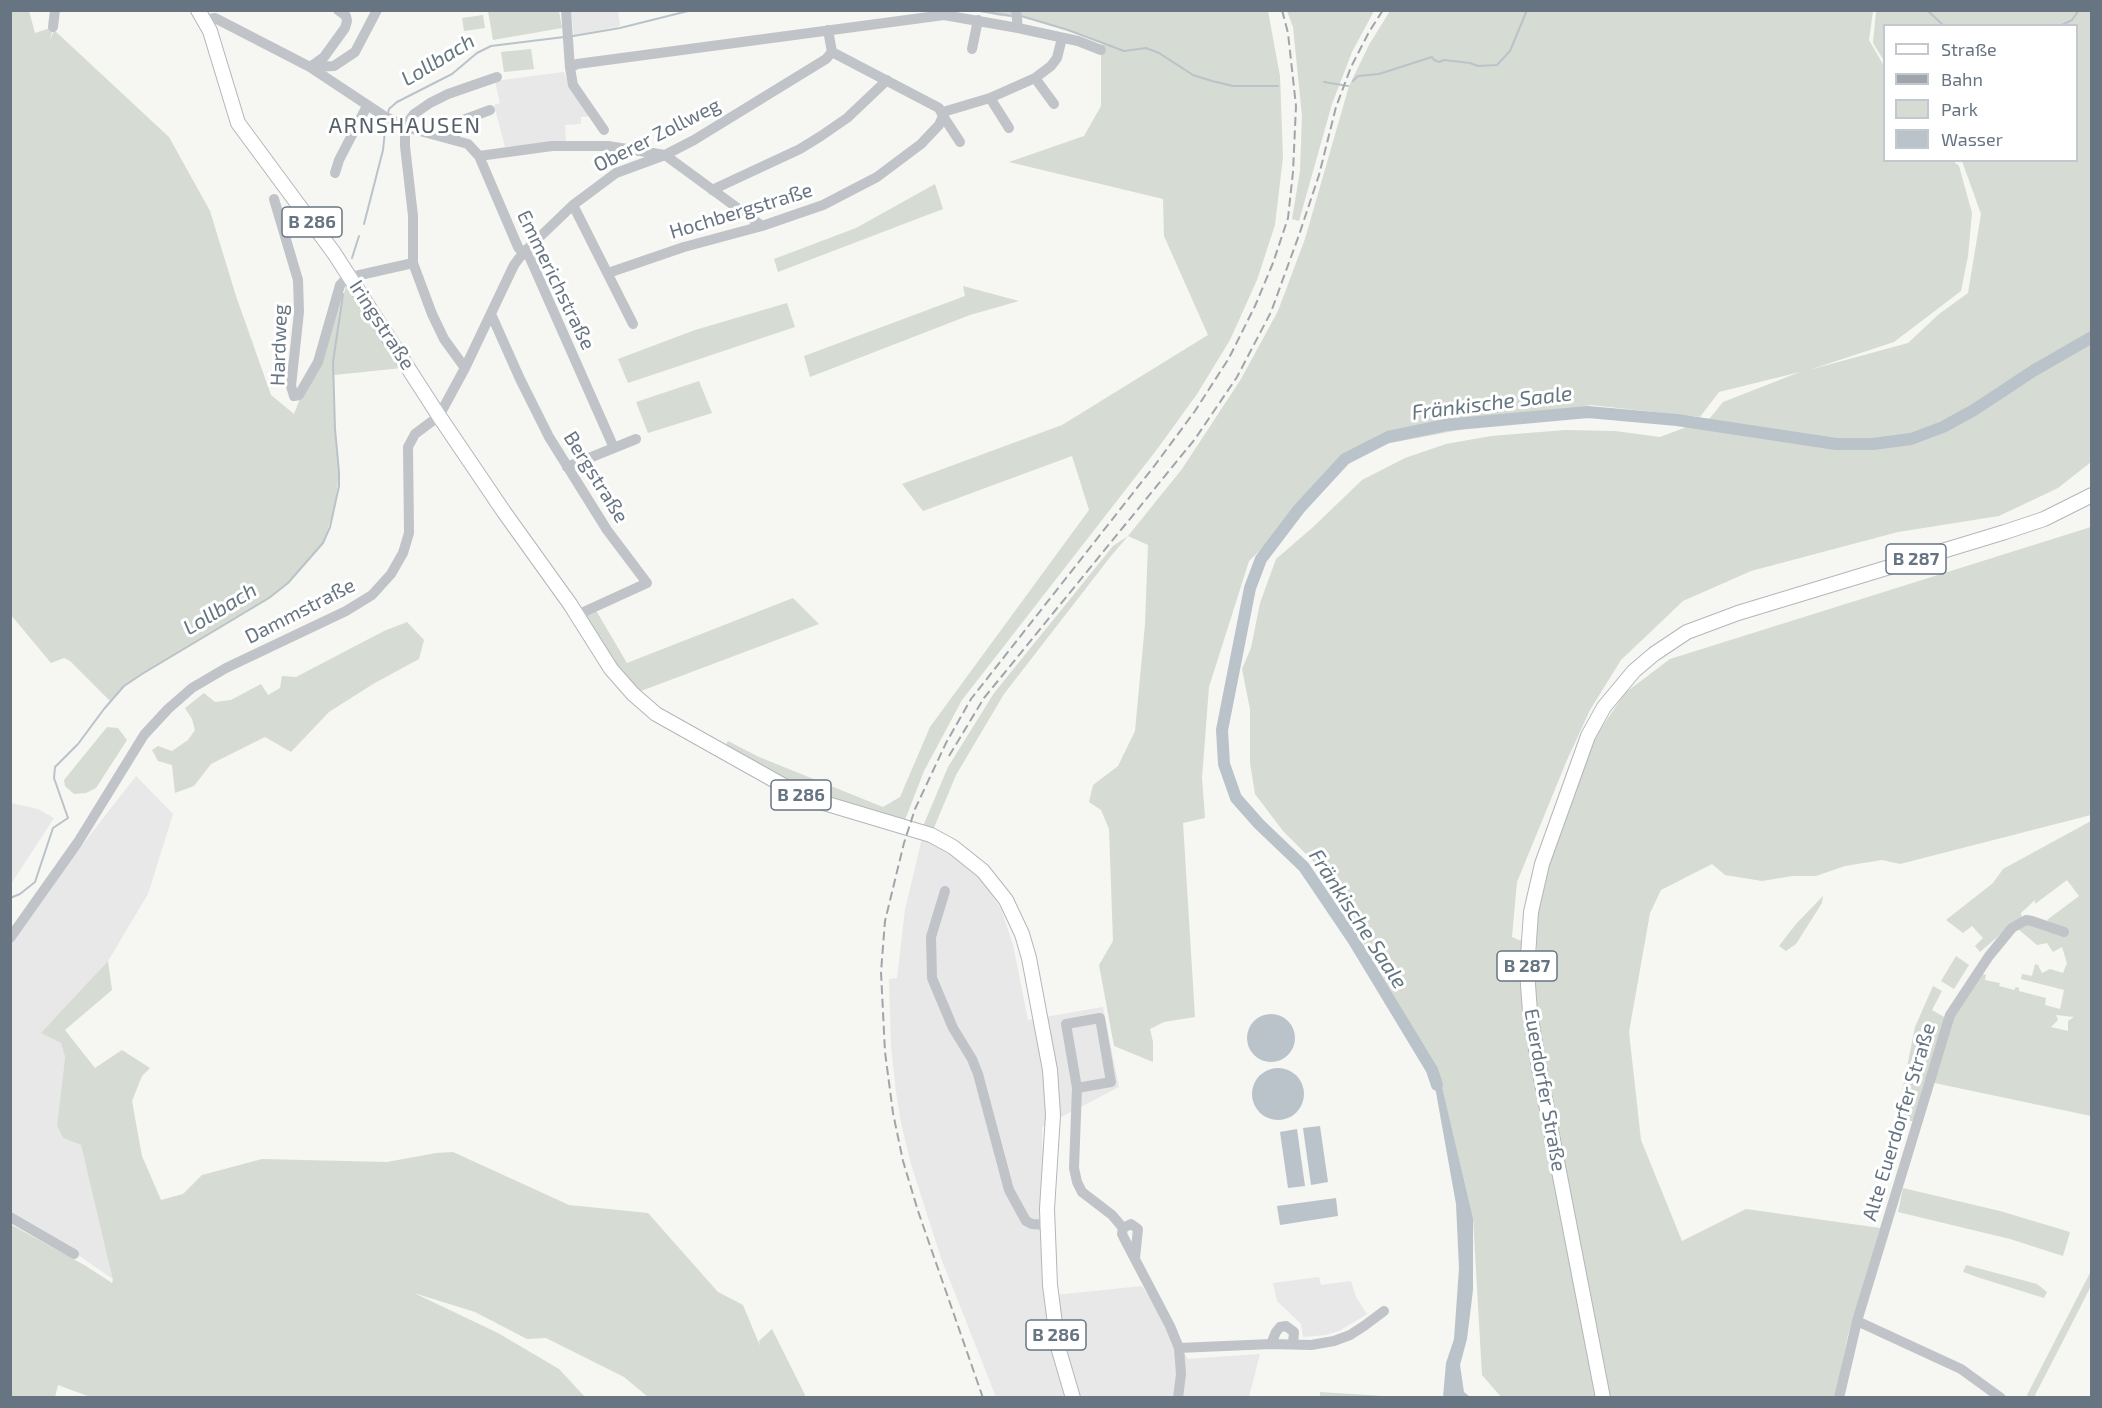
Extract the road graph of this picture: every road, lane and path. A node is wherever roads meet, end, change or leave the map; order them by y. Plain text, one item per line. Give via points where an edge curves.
1 (55, 10) edge
2 (338, 10) edge
3 (377, 10) edge
4 (566, 10) edge
5 (202, 15) edge
6 (1017, 18) edge
7 (978, 20) junction
8 (53, 27) dead end
9 (828, 30) junction
10 (1062, 38) junction
11 (972, 49) dead end
12 (1101, 50) dead end
13 (832, 52) junction
14 (310, 68) junction
15 (570, 68) junction
16 (497, 77) dead end
17 (1035, 78) junction
18 (887, 80) junction
19 (990, 98) junction
20 (1054, 104) dead end
21 (367, 106) junction
22 (489, 110) dead end
23 (943, 114) junction
24 (405, 126) junction
25 (1009, 128) dead end
26 (604, 130) dead end
27 (453, 139) junction
28 (960, 142) dead end
29 (664, 155) junction
30 (479, 156) junction
31 (335, 173) dead end
32 (712, 190) junction
33 (274, 199) dead end
34 (573, 205) junction
35 (762, 226) junction
36 (523, 253) junction
37 (413, 263) junction
38 (608, 273) junction
39 (351, 277) junction
40 (491, 314) junction
41 (633, 324) dead end
42 (465, 368) junction
43 (439, 416) junction
44 (636, 439) dead end
45 (614, 448) junction
46 (567, 467) junction
47 (2091, 495) edge
48 (577, 615) junction
49 (945, 891) dead end
50 (2064, 932) dead end
51 (10, 938) edge
52 (1077, 1088) junction
53 (10, 1217) edge
54 (1047, 1225) junction
55 (74, 1254) dead end
56 (1384, 1311) dead end
57 (1857, 1321) junction
58 (1271, 1344) junction
59 (1293, 1344) junction
60 (1179, 1348) junction
61 (1073, 1398) edge
62 (1178, 1398) edge
63 (1603, 1398) edge
64 (1839, 1398) edge
65 (2001, 1398) edge

1 - 8 street
2 - 14 street via 346,16 345,28 324,57
3 - 14 street via 355,52 334,66
4 - 15 street
5 - 14 street via 215,18
5 - 39 main road, Iringstraße / B 286 via 238,123
6 - 7 street
6 - 10 street
7 - 9 street via 944,15
7 - 11 street
9 - 13 street
9 - 15 street via 577,63
10 - 12 street
10 - 17 street via 1057,58
13 - 18 street
13 - 29 street, Oberer Zollweg
14 - 21 street
15 - 26 street via 573,85
16 - 24 street via 439,99 414,114
17 - 19 street
17 - 20 street
18 - 23 street via 939,108
18 - 32 street via 847,118 821,136
19 - 23 street
19 - 25 street
21 - 24 street
21 - 31 street
22 - 27 street via 463,120
23 - 28 street
23 - 35 street, Hochbergstraße via 939,125 921,144 877,177 823,205
24 - 27 street
24 - 37 street
27 - 30 street via 468,144
29 - 30 street via 608,146 552,146
29 - 32 street
29 - 34 street, Oberer Zollweg via 616,173
30 - 36 street, Emmerichstraße
32 - 35 street
33 - 39 street, Hardweg via 298,280 299,312 291,386 294,396 299,395 318,362 340,285
34 - 36 street, Oberer Zollweg
34 - 38 street
35 - 38 street, Hochbergstraße
36 - 40 street, Oberer Zollweg
36 - 45 street, Emmerichstraße via 529,256
37 - 39 street
37 - 42 street via 444,339
38 - 41 street
39 - 43 main road, Iringstraße / B 286
40 - 42 street, Oberer Zollweg
40 - 46 street, Bergstraße via 524,388
42 - 43 street, Oberer Zollweg
43 - 48 main road, Iringstraße / B 286
43 - 51 street, Dammstraße via 415,434 408,447 409,533 391,574 372,595 346,611 226,668 192,688 168,709 144,735 78,842
44 - 45 street
45 - 46 street
46 - 48 street, Bergstraße via 607,531 647,583
47 - 63 main road, Euerdorfer Straße / B 287 via 2053,515 2005,532 1687,632 1634,671 1604,707 1588,736 1542,864 1531,912 1527,971 1530,1012
48 - 54 main road, Iringstraße / B 286 via 612,669 656,714 804,797 931,835 966,857 995,885 1022,934 1050,1070 1053,1115
49 - 54 street via 931,937 932,978 978,1074 1013,1198 1026,1221
50 - 57 street, Alte Euerdorfer Straße via 2026,920 2012,928 1950,1015
52 - 52 street via 1066,1024 1100,1018 1111,1082
52 - 60 street via 1077,1182 1082,1192 1123,1228 1122,1234
53 - 55 street
54 - 61 main road, B 286 via 1055,1327
56 - 59 street via 1334,1341
57 - 64 street, Alte Euerdorfer Straße
57 - 65 street via 1961,1368
58 - 59 street
58 - 59 street via 1276,1332 1286,1326 1294,1332
58 - 60 street
60 - 62 street

